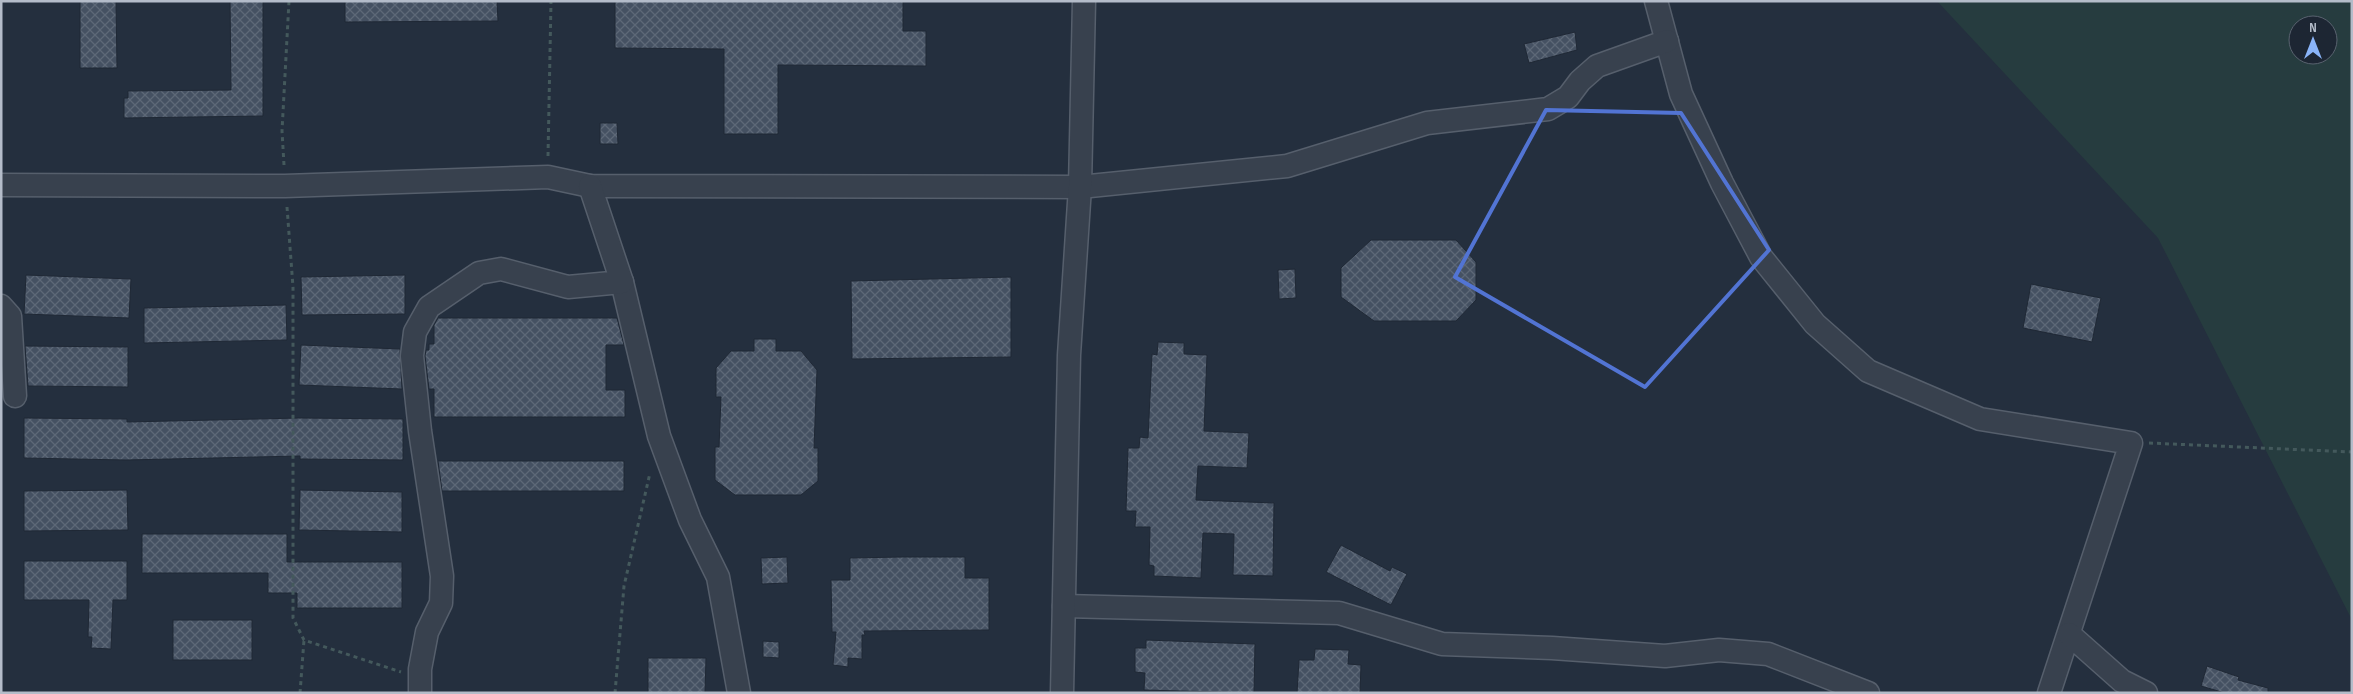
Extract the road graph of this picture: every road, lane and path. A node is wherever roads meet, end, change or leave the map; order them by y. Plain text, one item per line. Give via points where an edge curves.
1 (289, 1) edge
2 (551, 1) edge
3 (1084, 1) edge
4 (1656, 1) edge
5 (1667, 41) junction
6 (548, 177) junction
7 (1, 185) edge
8 (285, 186) junction
9 (590, 186) junction
10 (1080, 187) junction
11 (622, 282) junction
12 (1, 306) edge
13 (15, 396) dead end
14 (659, 436) junction
15 (2131, 443) junction
16 (2352, 452) edge
17 (1064, 606) junction
18 (2069, 634) junction
19 (304, 640) junction
20 (420, 686) edge
21 (300, 693) edge
22 (615, 693) edge
23 (739, 693) edge
24 (1062, 693) edge
25 (1868, 693) edge
26 (2050, 693) edge
27 (2146, 693) edge

1 - 8 path via 282,131
2 - 6 path
3 - 10 lane
4 - 5 lane
5 - 10 lane via 1597,66 1580,81 1568,98 1548,109 1427,123 1287,166
5 - 15 lane via 1682,94 1722,183 1761,257 1815,324 1868,370 1980,419
6 - 8 lane
6 - 9 lane
7 - 8 lane
8 - 19 path via 293,287 293,618
9 - 10 lane
9 - 11 lane
10 - 17 lane via 1069,355
11 - 14 lane
11 - 20 lane via 568,287 501,269 479,273 428,307 414,332 412,356 420,431 442,576 441,603 427,632
12 - 13 lane via 10,316
14 - 22 path via 624,586
14 - 23 lane via 690,520 718,577
15 - 16 path
15 - 18 lane
17 - 24 lane
17 - 25 lane via 1339,613 1442,644 1665,656 1719,650 1768,654
18 - 26 lane
18 - 27 lane via 2122,681
19 - 20 path
19 - 21 path

